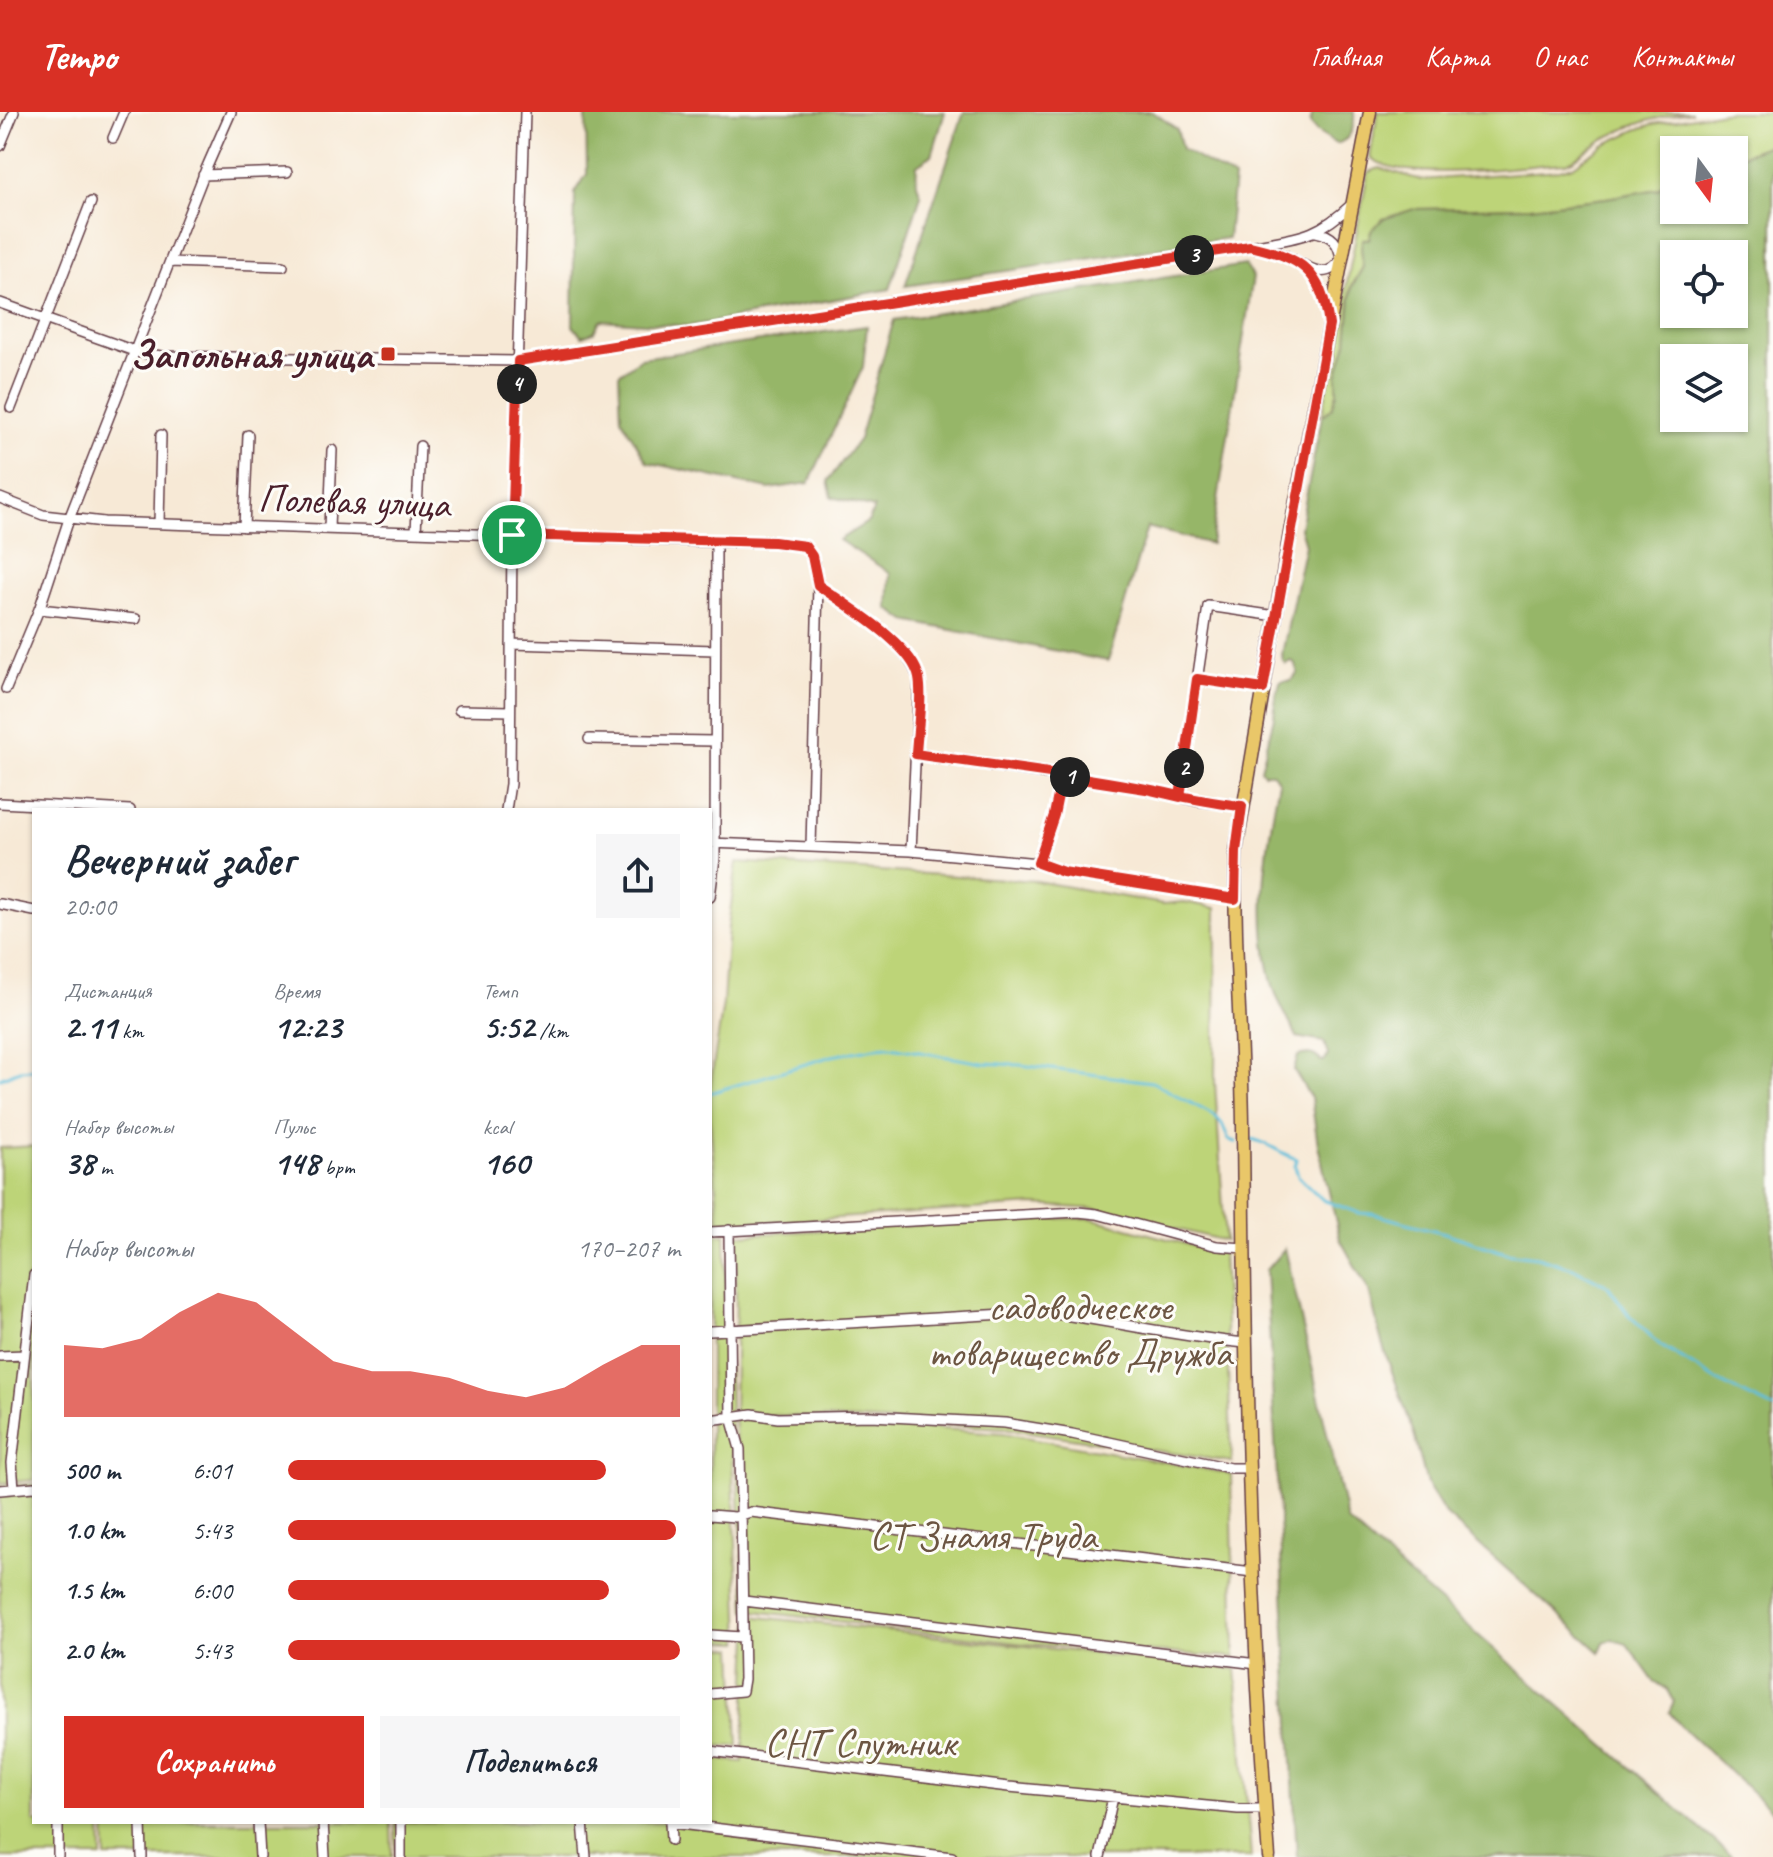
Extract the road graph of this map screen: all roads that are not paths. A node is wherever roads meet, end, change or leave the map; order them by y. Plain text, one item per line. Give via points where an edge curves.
1 (14, 112) edge
2 (124, 112) edge
3 (231, 112) edge
4 (525, 112) edge
5 (1370, 112) edge
6 (113, 138) dead end
7 (0, 146) edge
8 (287, 172) dead end
9 (203, 175) junction
10 (91, 202) dead end
11 (1352, 204) junction
12 (1316, 232) junction
13 (1250, 246) junction
14 (1341, 259) junction
15 (170, 262) junction
16 (1298, 262) junction
17 (283, 266) dead end
18 (0, 303) edge
19 (44, 319) junction
20 (1329, 325) junction
21 (137, 352) junction
22 (518, 361) junction
23 (11, 408) dead end
24 (161, 435) dead end
25 (248, 435) dead end
26 (420, 446) dead end
27 (332, 450) dead end
28 (0, 498) edge
29 (69, 519) junction
30 (159, 524) junction
31 (244, 527) junction
32 (329, 529) junction
33 (416, 532) junction
34 (512, 535) junction
35 (716, 542) junction
36 (818, 585) junction
37 (39, 609) junction
38 (1276, 616) junction
39 (136, 619) dead end
40 (511, 644) junction
41 (715, 650) junction
42 (1197, 679) junction
43 (6, 689) dead end
44 (1263, 689) junction
45 (459, 710) dead end
46 (510, 711) junction
47 (589, 739) dead end
48 (714, 741) junction
49 (916, 754) junction
50 (1062, 776) junction
51 (1180, 797) junction
52 (0, 803) edge
53 (1242, 806) junction
54 (93, 808) edge
55 (506, 808) edge
56 (712, 844) edge
57 (811, 846) junction
58 (911, 851) junction
59 (1038, 863) junction
60 (712, 881) edge
61 (1235, 899) junction
62 (0, 904) edge
63 (32, 911) edge
64 (729, 1230) junction
65 (712, 1232) edge
66 (1244, 1248) junction
67 (32, 1295) edge
68 (730, 1329) junction
69 (712, 1331) edge
70 (1246, 1343) junction
71 (24, 1355) junction
72 (0, 1356) edge
73 (731, 1417) junction
74 (712, 1420) edge
75 (1249, 1468) junction
76 (32, 1487) edge
77 (14, 1488) junction
78 (0, 1490) edge
79 (742, 1514) junction
80 (712, 1515) edge
81 (1253, 1572) junction
82 (744, 1601) junction
83 (712, 1635) edge
84 (742, 1637) junction
85 (1257, 1664) junction
86 (712, 1694) edge
87 (712, 1751) edge
88 (1113, 1797) junction
89 (1265, 1809) junction
90 (58, 1824) edge
91 (141, 1824) edge
92 (258, 1824) edge
93 (323, 1824) edge
94 (401, 1824) edge
95 (583, 1824) edge
96 (670, 1824) edge
97 (686, 1824) edge
98 (671, 1840) dead end
99 (58, 1857) edge
100 (142, 1857) edge
101 (260, 1857) edge
102 (325, 1857) edge
103 (401, 1857) edge
104 (586, 1857) edge
105 (952, 1857) edge
106 (1100, 1857) edge
107 (1269, 1857) edge

1 - 7 street
2 - 6 street
3 - 9 street
4 - 22 street
5 - 11 main road
8 - 9 street
9 - 15 street
10 - 19 street
11 - 12 street
11 - 14 main road
12 - 13 street
12 - 14 street via 1333,239
13 - 16 street
13 - 22 street
14 - 16 street via 1320,273
14 - 20 main road
15 - 17 street
15 - 21 street
16 - 20 street via 1317,281
18 - 19 street
19 - 21 street
19 - 23 street
20 - 38 main road
21 - 22 street
21 - 29 street
22 - 34 street
24 - 30 street
25 - 31 street
26 - 33 street
27 - 32 street
28 - 29 street, Полевая улица
29 - 30 street, Полевая улица
29 - 37 street
30 - 31 street, Полевая улица
31 - 32 street, Полевая улица
32 - 33 street, Полевая улица
33 - 34 street, Полевая улица
34 - 35 street, Полевая улица
34 - 40 street
35 - 36 street, Полевая улица via 805,546
35 - 41 street
36 - 49 street via 888,634 914,666 919,679
36 - 57 street
37 - 39 street
37 - 43 street
38 - 42 street via 1208,606
38 - 44 main road
40 - 41 street
40 - 46 street
41 - 48 street
42 - 44 street
42 - 51 street
44 - 53 main road
45 - 46 street
46 - 55 street
47 - 48 street
48 - 56 street
49 - 50 street
49 - 58 street
50 - 51 street
50 - 59 street
51 - 53 street
52 - 54 street
53 - 61 main road
56 - 57 street
56 - 60 street
57 - 58 street
58 - 59 street
59 - 61 street via 1063,872
61 - 66 main road
62 - 63 street
64 - 65 street
64 - 66 street via 1078,1212
64 - 68 street
66 - 70 main road
67 - 71 street
68 - 69 street
68 - 70 street via 1041,1312
68 - 73 street
70 - 75 main road
71 - 72 street
71 - 77 street
73 - 74 street
73 - 75 street via 871,1416 1005,1423
73 - 79 street via 740,1449
75 - 81 main road
76 - 77 street
77 - 78 street
79 - 80 street
79 - 81 street
79 - 82 street
81 - 85 main road
82 - 84 street
82 - 85 street
83 - 84 street
84 - 86 street via 742,1691
85 - 89 main road
87 - 88 street
88 - 89 street
88 - 106 street
89 - 107 main road
90 - 99 street
91 - 100 street
92 - 101 street
93 - 102 street
94 - 103 street
95 - 104 street
96 - 98 street
97 - 105 street

